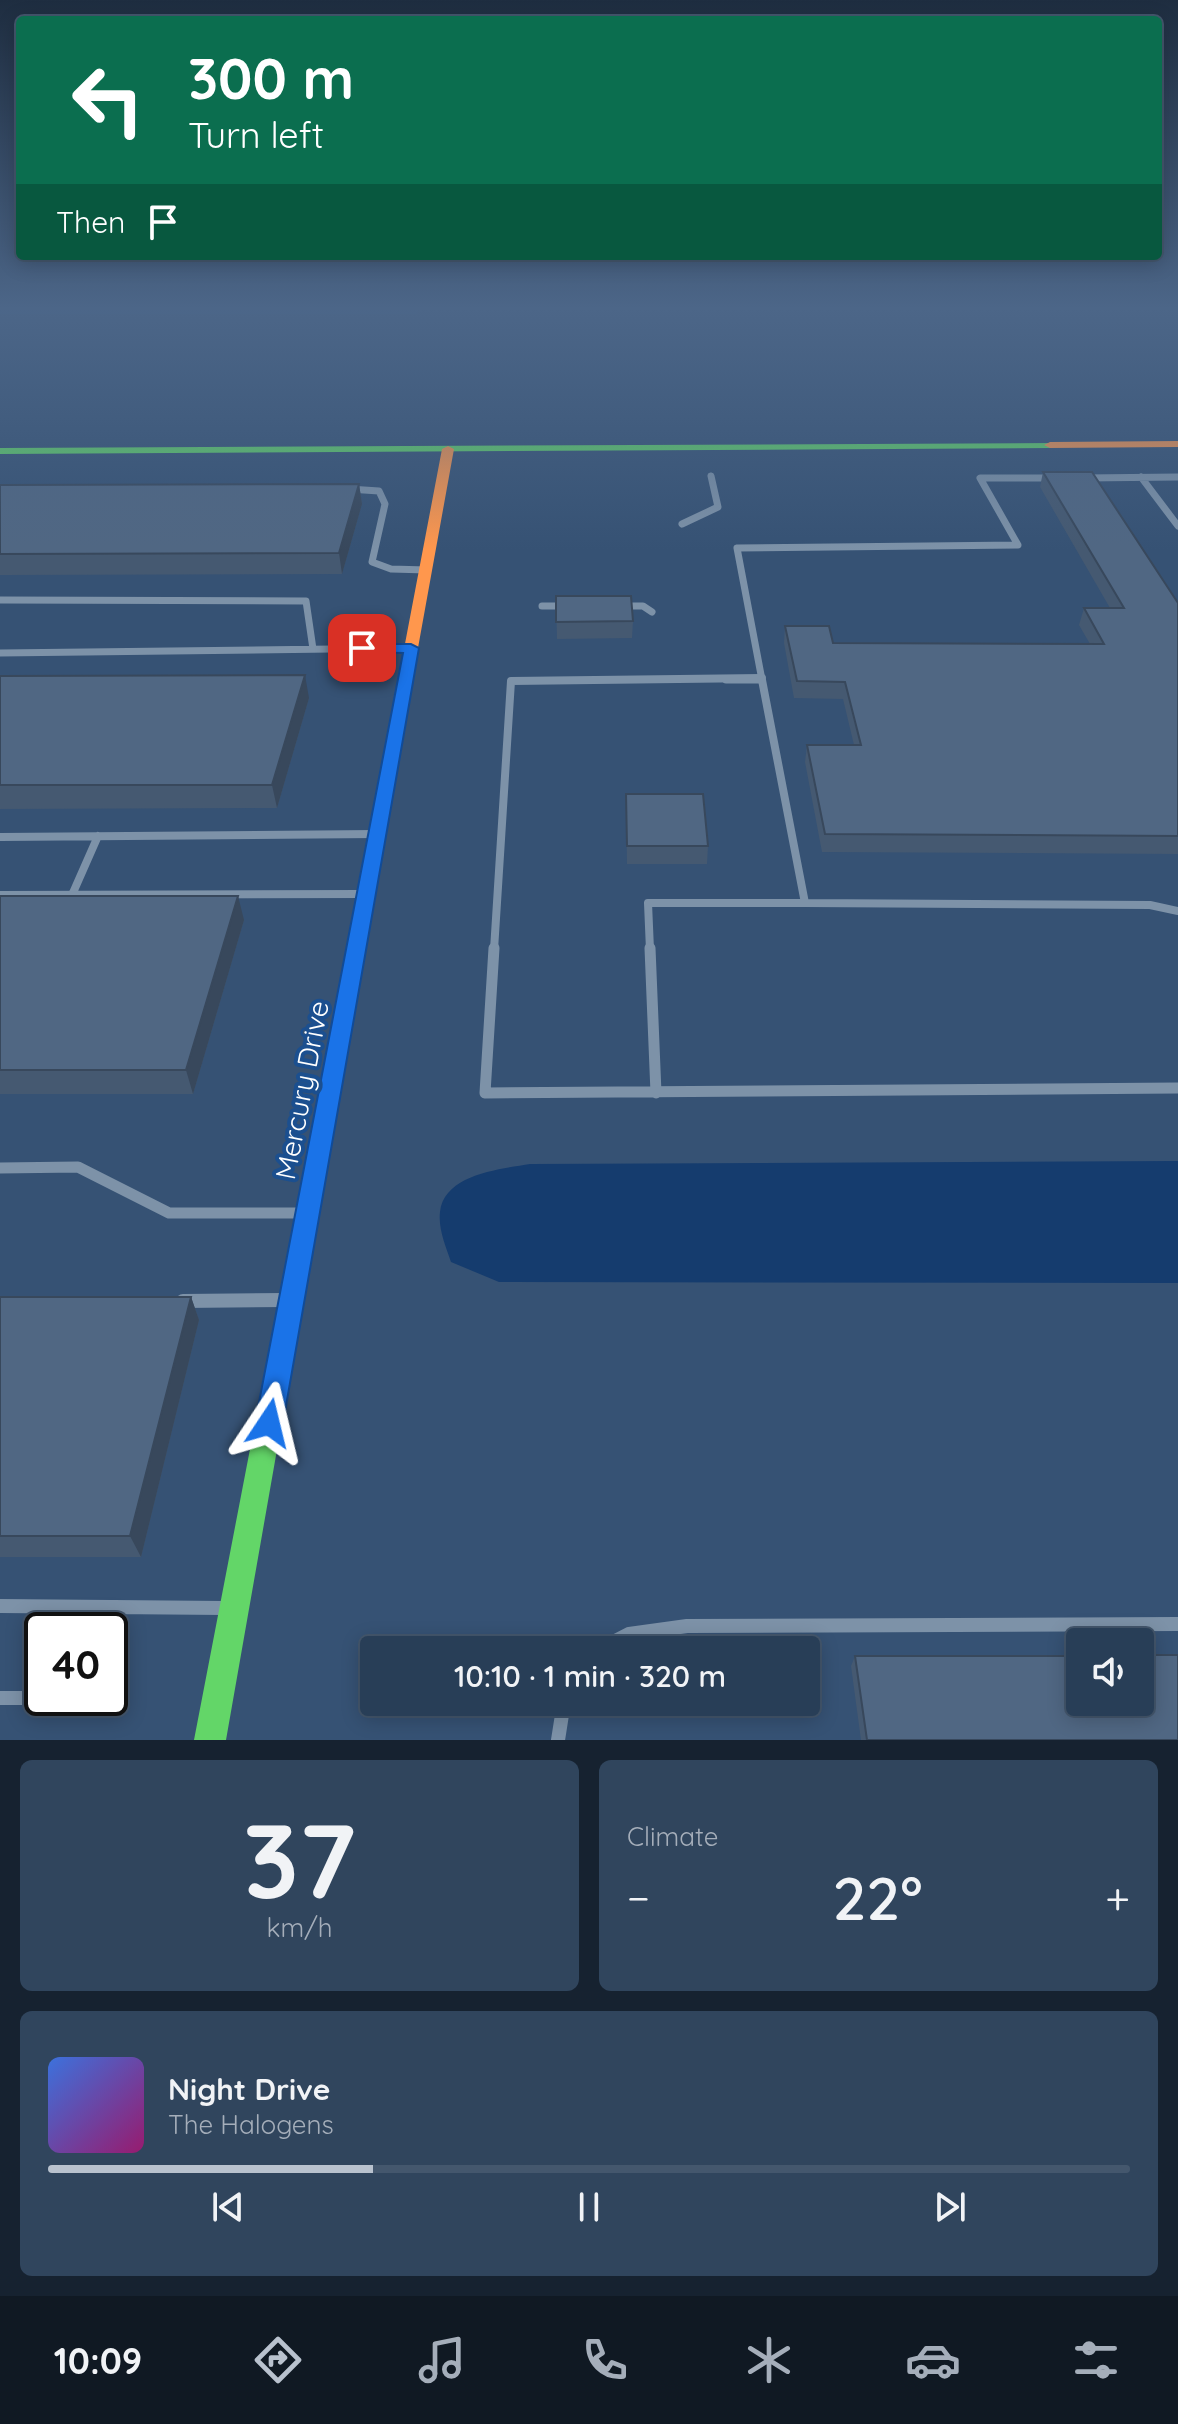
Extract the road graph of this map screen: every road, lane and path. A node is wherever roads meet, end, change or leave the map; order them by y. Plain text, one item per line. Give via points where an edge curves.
1 (1178, 444) edge
2 (448, 449) junction
3 (0, 451) edge
4 (711, 476) dead end
5 (1141, 477) junction
6 (1178, 477) edge
7 (338, 489) edge
8 (682, 524) dead end
9 (1178, 526) edge
10 (427, 570) junction
11 (0, 600) edge
12 (542, 606) dead end
13 (581, 606) edge
14 (606, 606) edge
15 (652, 612) dead end
16 (411, 648) junction
17 (313, 649) junction
18 (0, 653) edge
19 (762, 680) junction
20 (379, 834) junction
21 (98, 836) junction
22 (0, 837) edge
23 (368, 894) junction
24 (0, 895) edge
25 (72, 895) junction
26 (805, 903) junction
27 (1178, 911) edge
28 (1178, 1088) edge
29 (656, 1093) junction
30 (0, 1168) edge
31 (308, 1213) junction
32 (292, 1300) junction
33 (169, 1301) edge
34 (0, 1606) edge
35 (116, 1607) junction
36 (234, 1608) junction
37 (114, 1612) edge
38 (1178, 1624) edge
39 (626, 1636) edge
40 (0, 1698) edge
41 (24, 1698) edge
42 (562, 1716) edge
43 (210, 1740) edge
44 (558, 1740) edge

1 - 2 main road
2 - 3 main road
2 - 10 main road, Mercury Drive
4 - 8 lane via 718,507
5 - 6 lane
5 - 9 lane
5 - 19 lane via 980,478 1018,545 737,548
7 - 10 lane via 379,491 383,497 372,562
10 - 16 main road, Mercury Drive
11 - 17 lane via 306,601
12 - 13 lane
14 - 15 lane via 643,606
16 - 17 lane
16 - 20 main road, Mercury Drive
17 - 18 lane
19 - 26 lane
19 - 29 lane via 511,681 485,1093
20 - 21 lane
20 - 23 main road, Mercury Drive
21 - 22 lane
21 - 25 lane
23 - 25 lane
23 - 31 main road, Mercury Drive
24 - 25 lane
26 - 27 lane via 1150,905
26 - 29 lane via 648,903
28 - 29 lane
30 - 31 lane via 78,1167 169,1213
31 - 32 main road, Mercury Drive
32 - 33 lane
32 - 36 main road, Mercury Drive
34 - 35 lane
35 - 36 lane
35 - 37 lane
36 - 43 main road, Mercury Drive
38 - 39 lane via 687,1626
40 - 41 lane
42 - 44 lane

